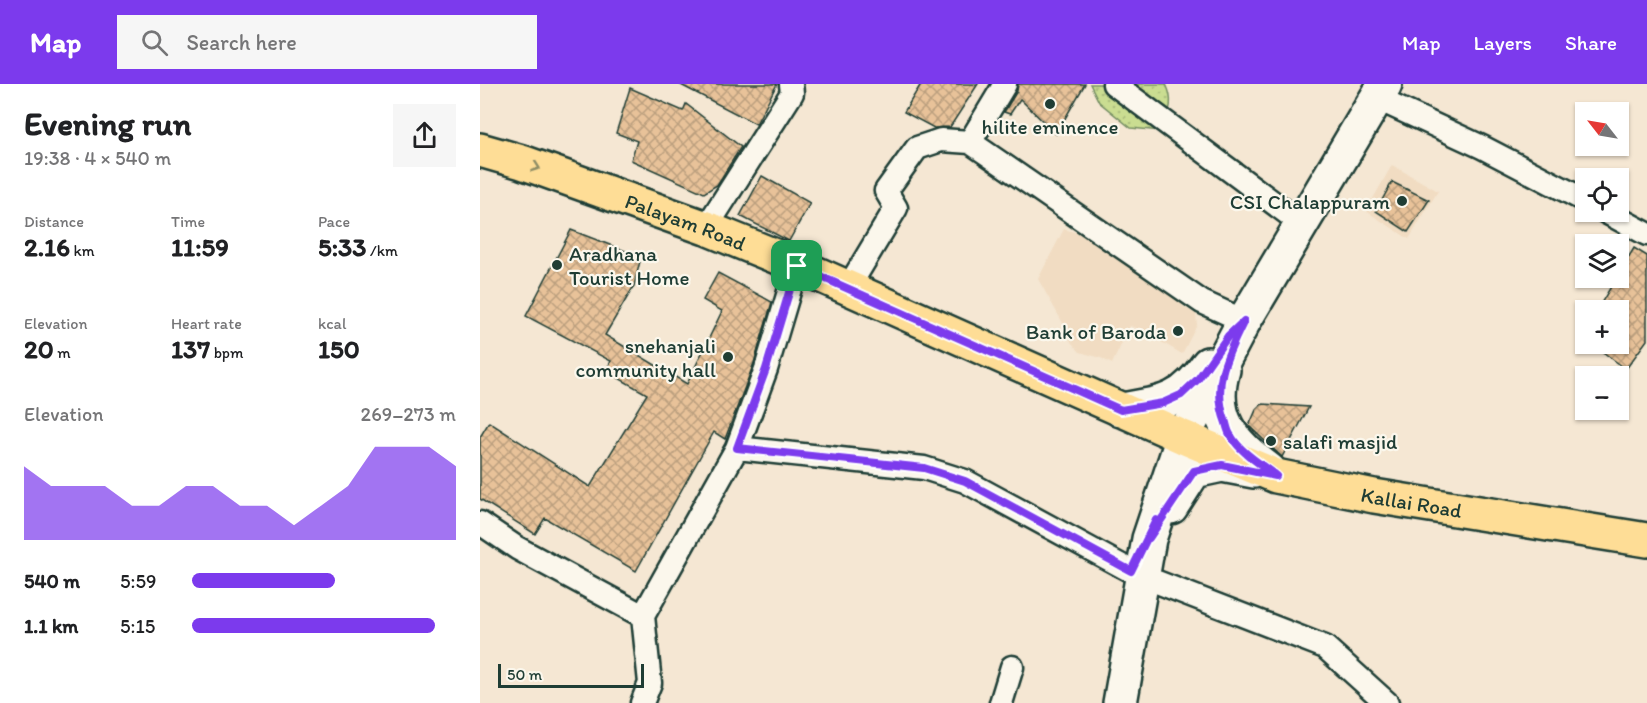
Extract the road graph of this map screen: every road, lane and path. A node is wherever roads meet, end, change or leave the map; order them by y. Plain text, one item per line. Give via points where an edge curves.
1 (791, 84) edge
2 (1005, 84) edge
3 (1114, 84) edge
4 (1380, 91) edge
5 (970, 142) junction
6 (480, 150) edge
7 (1575, 195) edge
8 (1625, 222) edge
9 (1302, 224) junction
10 (706, 228) junction
11 (1647, 234) edge
12 (797, 266) junction
13 (848, 288) junction
14 (1244, 321) junction
15 (1229, 351) junction
16 (1121, 410) junction
17 (1183, 437) junction
18 (737, 448) junction
19 (1276, 476) junction
20 (480, 523) edge
21 (1153, 530) junction
22 (1647, 540) edge
23 (1131, 571) junction
24 (1157, 582) junction
25 (643, 616) junction
26 (1012, 667) dead end
27 (642, 703) edge
28 (1001, 703) edge
29 (1107, 703) edge
30 (1120, 703) edge
31 (1130, 703) edge
32 (1388, 703) edge

1 - 10 street via 792,93
2 - 5 street
3 - 9 street
4 - 7 street
4 - 9 main road
5 - 13 street via 941,140 918,148 886,190 896,208
5 - 14 street via 1202,302
6 -> 10 main road, Palayam Road
8 - 11 street
9 - 14 main road
10 - 12 main road, Palayam Road
12 - 13 main road, Palayam Road
12 - 18 street
13 - 16 main road, Palayam Road
14 - 15 main road
14 - 16 main road via 1181,395 1163,403
15 - 17 main road
15 - 19 main road via 1218,391 1221,412 1236,443
16 - 17 main road, Palayam Road
17 - 19 main road, Kallai Road
17 - 21 main road
18 - 23 street via 934,471 965,481
18 - 25 street
19 - 21 main road via 1222,465 1194,471
19 - 22 main road, Kallai Road via 1374,496
20 - 25 street via 517,548
21 - 23 street
21 - 24 street
21 - 30 main road
23 - 29 street
24 - 31 street
24 - 32 street via 1325,647
25 - 27 street via 650,682
26 - 28 street

